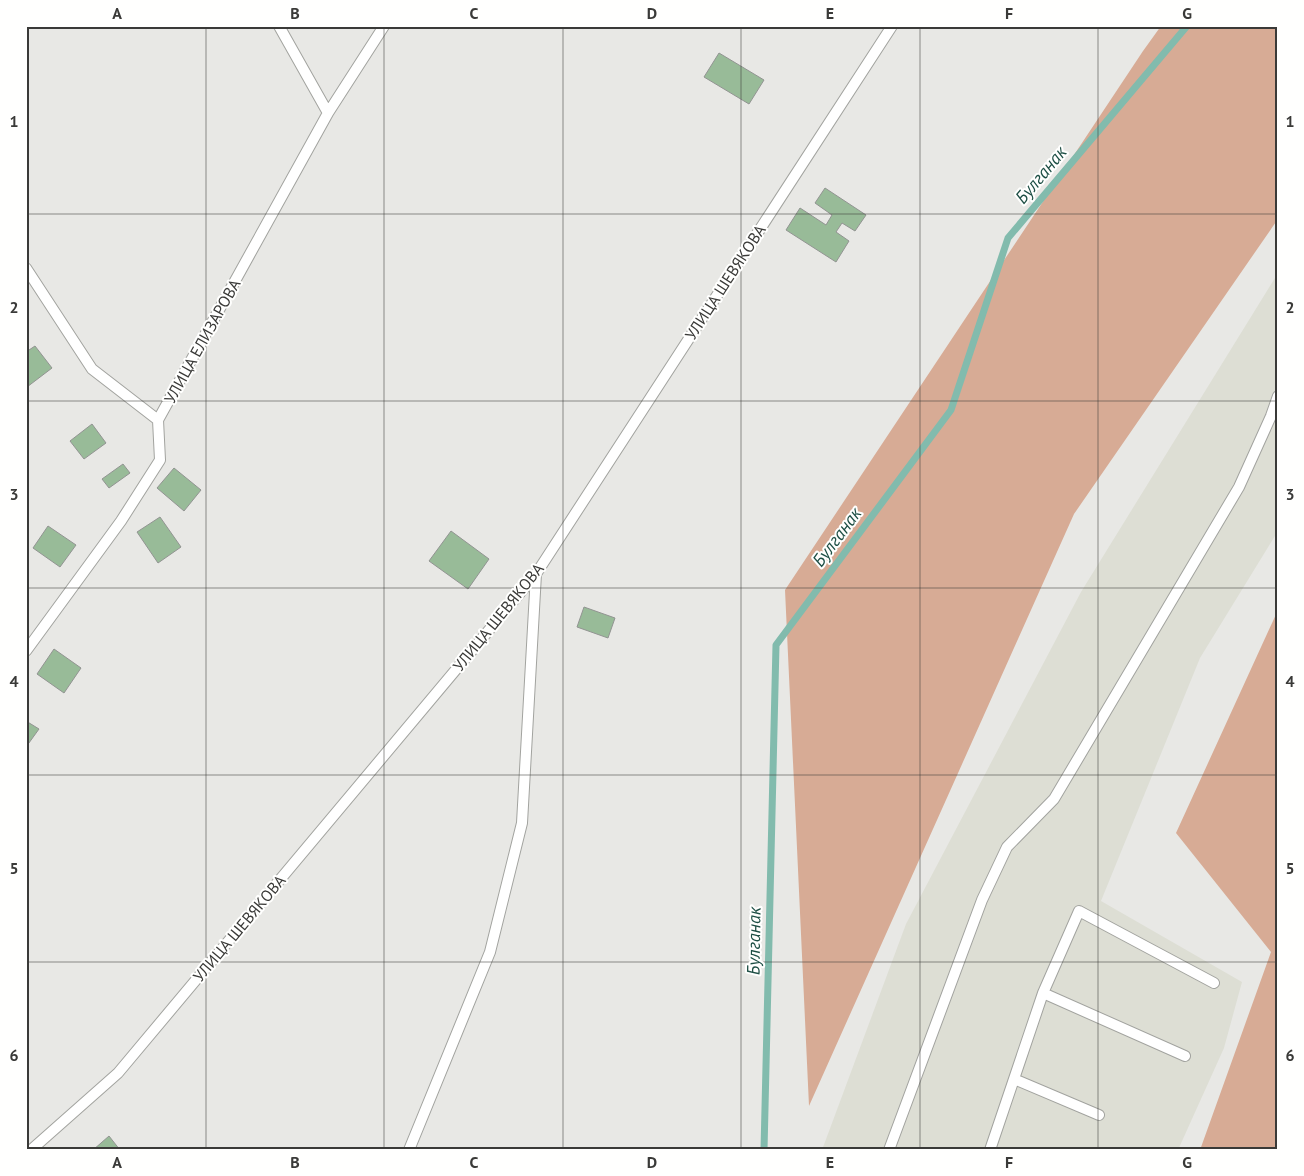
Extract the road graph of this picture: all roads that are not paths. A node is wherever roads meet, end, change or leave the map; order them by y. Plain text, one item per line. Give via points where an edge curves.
1 (279, 26) edge
2 (384, 26) edge
3 (892, 26) edge
4 (328, 113) junction
5 (26, 268) edge
6 (1278, 396) edge
7 (1274, 418) edge
8 (158, 420) junction
9 (536, 574) junction
10 (26, 651) edge
11 (1214, 983) dead end
12 (1043, 993) junction
13 (1185, 1056) dead end
14 (1014, 1079) junction
15 (1099, 1115) dead end
16 (31, 1150) edge
17 (409, 1150) edge
18 (889, 1150) edge
19 (990, 1150) edge

1 - 4 lane
2 - 4 lane, УЛИЦА ЕЛИЗАРОВА
3 - 9 lane, УЛИЦА ШЕВЯКОВА
4 - 8 lane, УЛИЦА ЕЛИЗАРОВА
5 - 8 lane via 92,369
6 - 7 lane
7 - 18 lane via 1239,487 1054,799 1006,847 982,900
8 - 10 lane, УЛИЦА ЕЛИЗАРОВА via 160,460 121,521
9 - 16 lane, УЛИЦА ШЕВЯКОВА via 118,1073
9 - 17 lane via 522,823 490,952
11 - 12 lane via 1079,911
12 - 13 lane
12 - 14 lane
14 - 15 lane
14 - 19 lane

